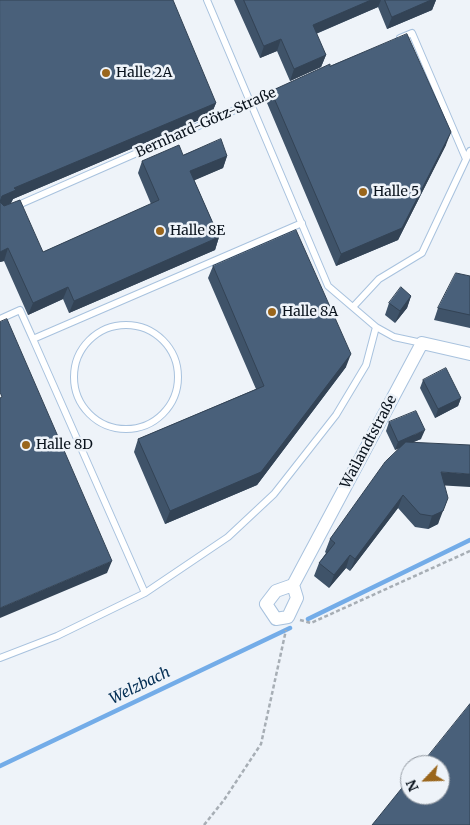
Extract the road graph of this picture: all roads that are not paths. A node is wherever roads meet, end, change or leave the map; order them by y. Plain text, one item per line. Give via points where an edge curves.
1 (207, 0) edge
2 (394, 41) edge
3 (286, 88) edge
4 (251, 103) junction
5 (470, 151) edge
6 (466, 159) junction
7 (0, 213) edge
8 (302, 223) junction
9 (353, 307) junction
10 (0, 318) edge
11 (376, 327) junction
12 (33, 339) junction
13 (422, 343) junction
14 (470, 354) edge
15 (78, 400) joint
16 (293, 585) junction
17 (146, 593) junction
18 (0, 658) edge

1 - 4 lane
2 - 6 lane via 412,33
3 - 4 lane, Bernhard-Götz-Straße
4 - 7 lane, Bernhard-Götz-Straße
4 - 8 lane
5 - 6 lane
6 - 9 lane via 422,253 379,279
8 - 9 lane via 328,286
8 - 12 lane
9 - 11 lane
10 - 12 lane via 20,310
11 - 13 lane via 394,337
11 - 17 lane via 366,365 336,415 274,494 228,537
12 - 17 lane
13 - 14 street
13 - 16 street, Wailandtstraße
15 - 15 lane via 95,421 122,431 156,422 176,396 177,363 159,336 133,325 106,328 83,346 73,373
16 - 16 street, Wailandtstraße via 297,598 288,617 276,619 266,604 276,591
17 - 18 lane via 57,636

